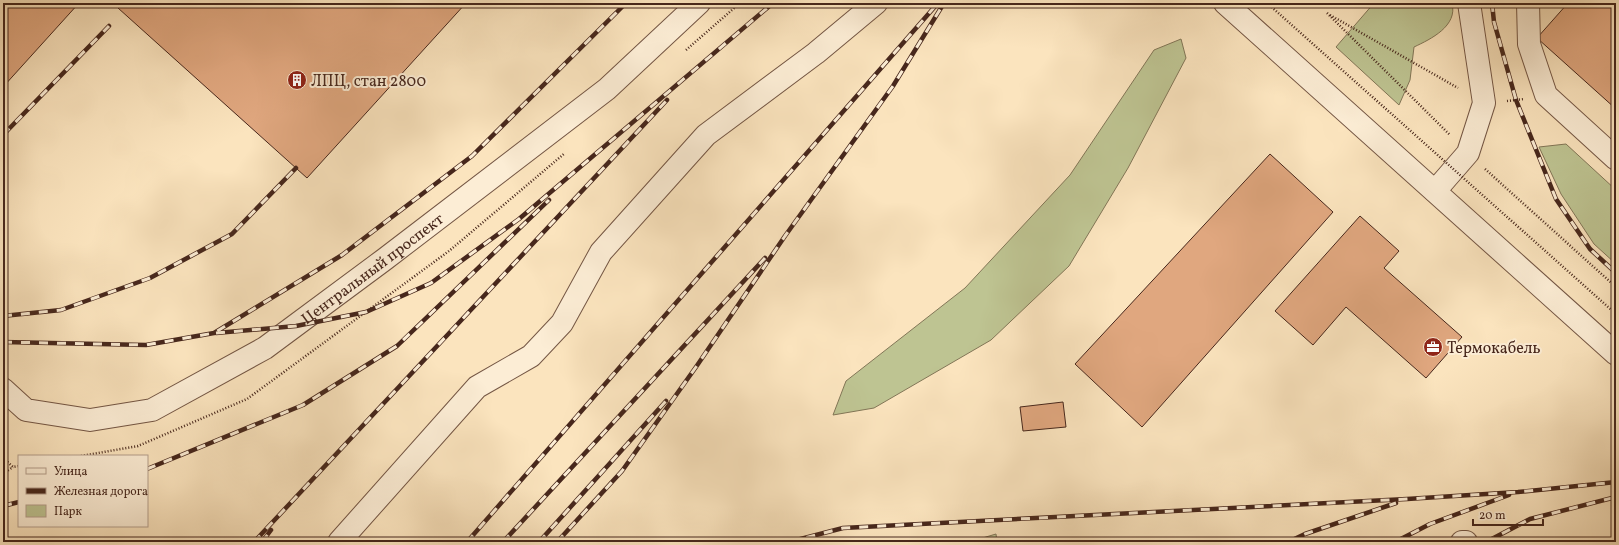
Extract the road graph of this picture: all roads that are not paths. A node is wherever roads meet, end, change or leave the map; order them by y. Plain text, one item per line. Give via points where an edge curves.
1 (699, 3) edge
2 (876, 3) edge
3 (1225, 3) edge
4 (1469, 3) edge
5 (1528, 3) edge
6 (1616, 159) edge
7 (1435, 191) junction
8 (1616, 354) edge
9 (3, 389) edge
10 (340, 542) edge
11 (1462, 542) edge
12 (1466, 542) edge

1 - 9 street, Центральный проспект via 606,89 386,259 258,352 152,410 90,420 26,410
2 - 10 street via 816,53 706,135 601,252 557,329 531,356 477,387
3 - 7 street
4 - 7 street via 1484,103 1468,153
5 - 6 street via 1529,44 1546,95
7 - 8 street
11 - 12 street

